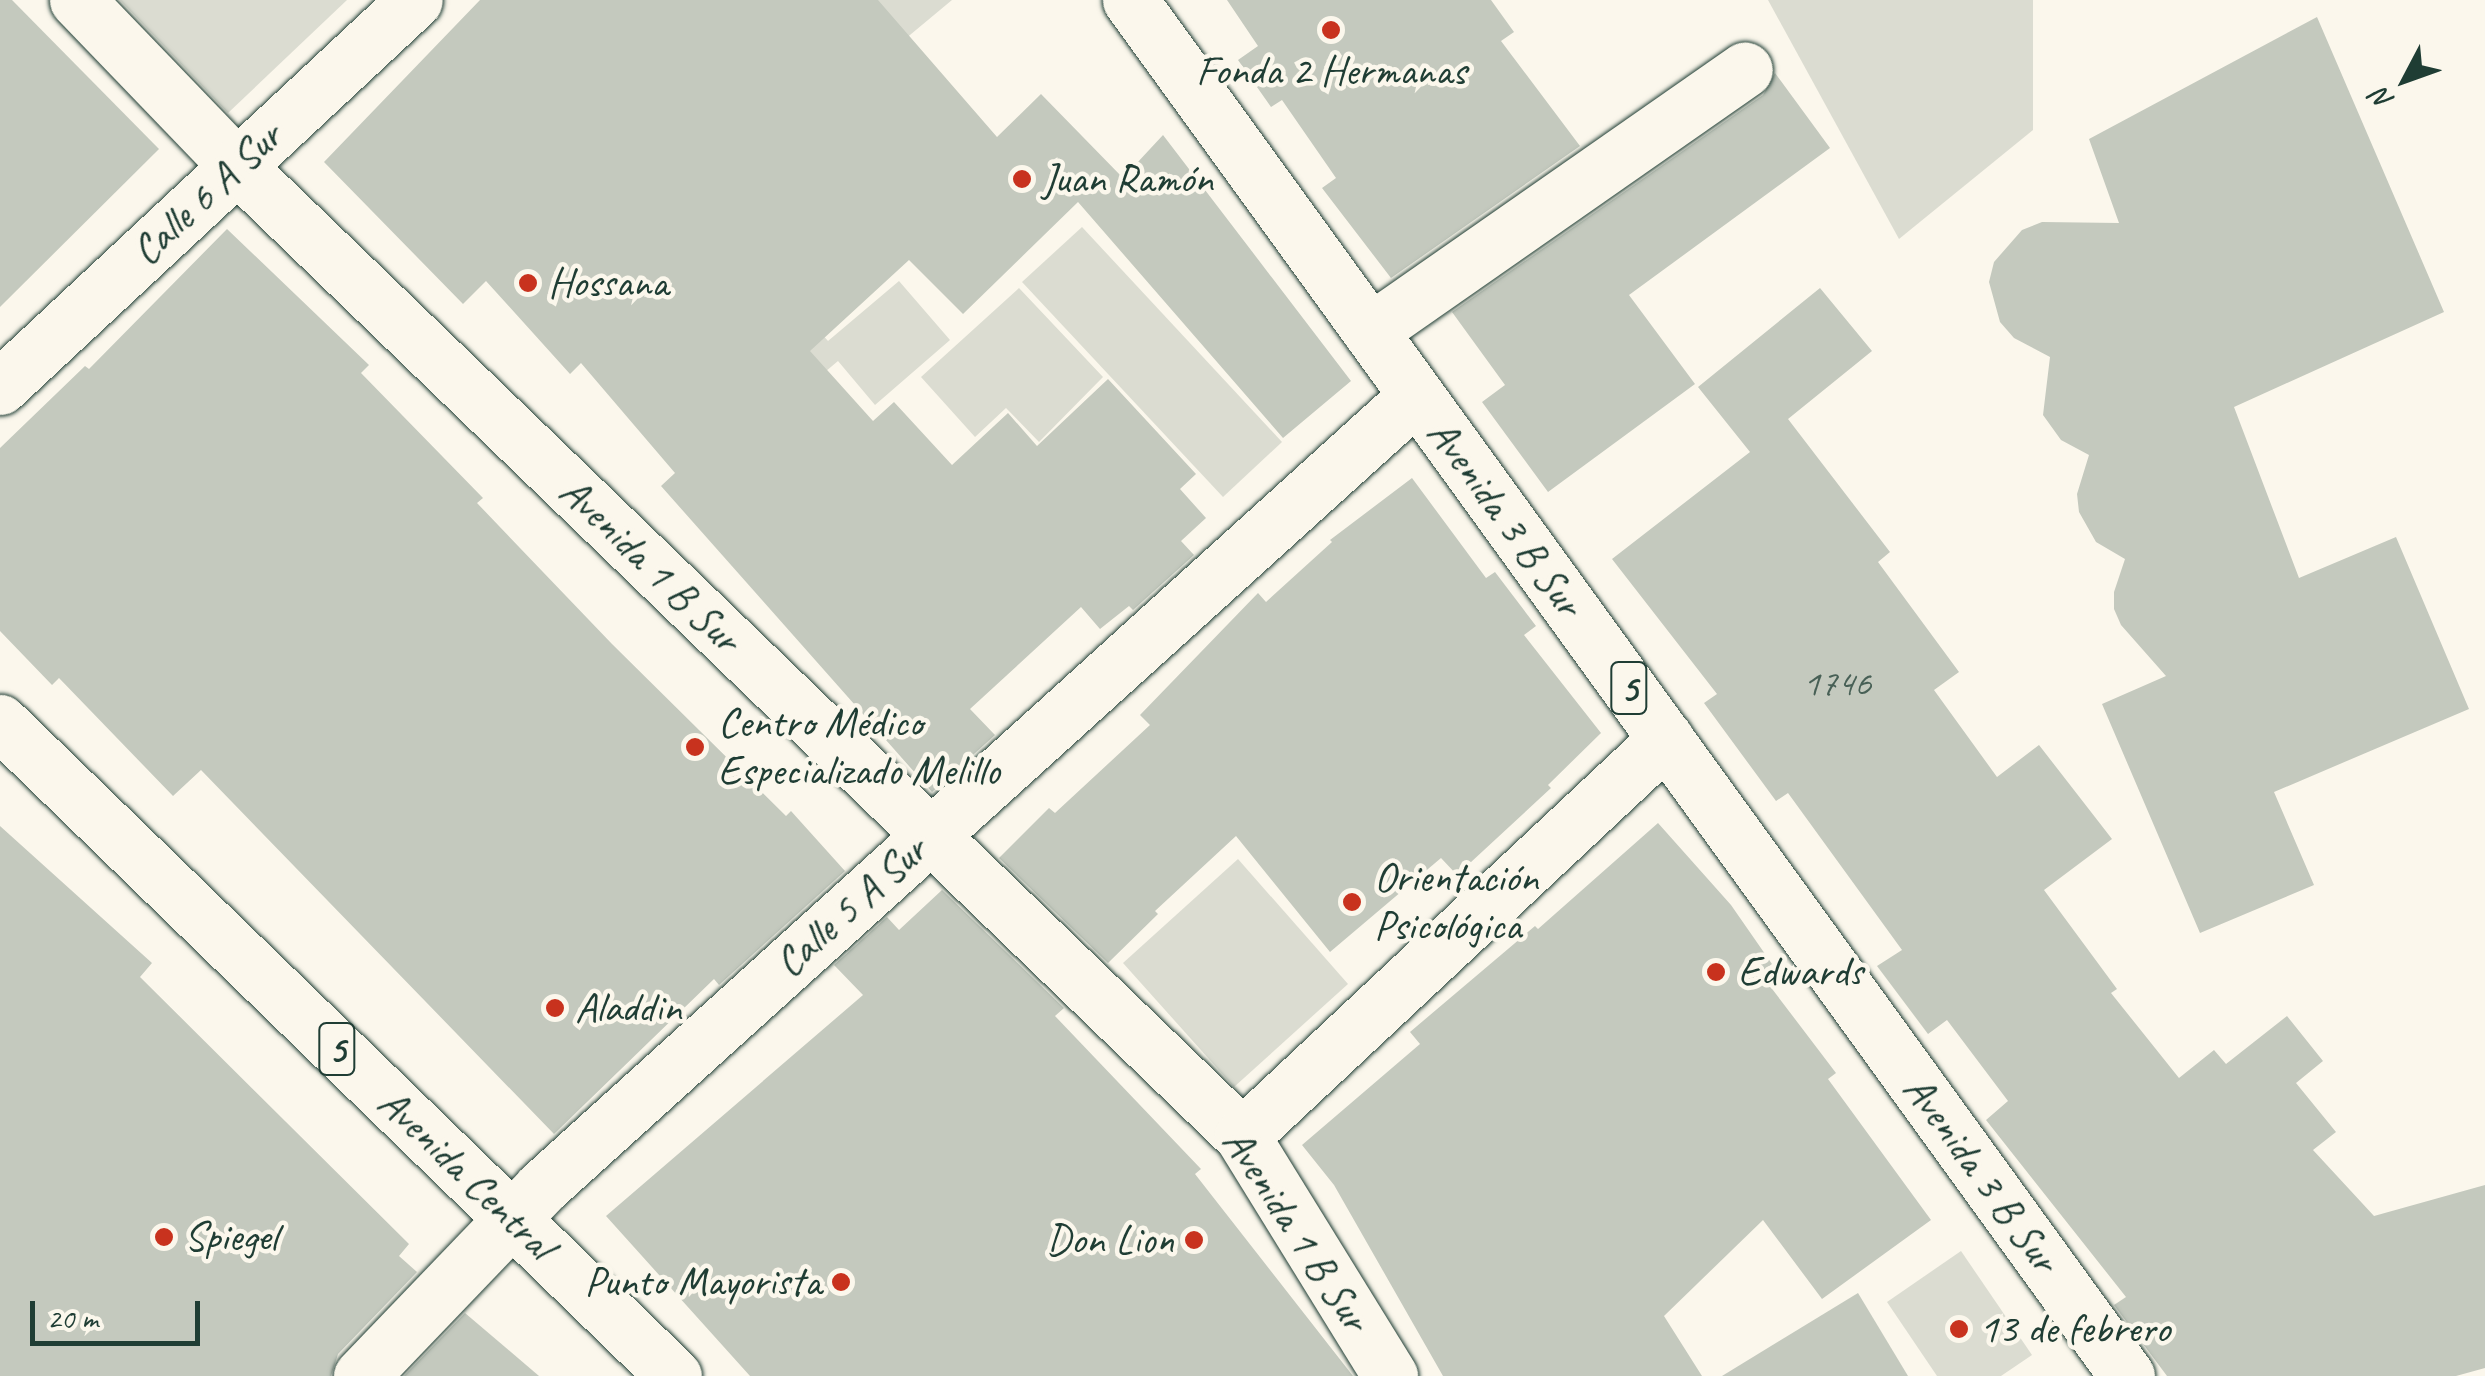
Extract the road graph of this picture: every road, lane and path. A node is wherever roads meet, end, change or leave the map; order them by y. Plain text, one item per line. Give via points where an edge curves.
1 (77, 0) edge
2 (414, 0) edge
3 (1130, 0) edge
4 (1745, 69) dead end
5 (236, 166) junction
6 (1370, 330) junction
7 (0, 387) edge
8 (1416, 396) junction
9 (0, 722) edge
10 (1666, 740) junction
11 (930, 835) junction
12 (1242, 1136) junction
13 (511, 1219) junction
14 (2121, 1374) edge
15 (362, 1376) edge
16 (674, 1376) edge
17 (1390, 1376) edge

1 - 5 street, Avenida 1 B Sur
2 - 5 street, Calle 6 A Sur
3 - 6 street, Avenida 3 B Sur / 5
4 - 6 street
5 - 7 street, Calle 6 A Sur
5 - 11 street, Avenida 1 B Sur
6 - 8 street, Avenida 3 B Sur / 5
8 - 10 street, Avenida 3 B Sur / 5
8 - 11 street, Calle 5 A Sur
9 - 13 street, Avenida Central / 5
10 - 12 street
10 - 14 street, Avenida 3 B Sur / 5
11 - 12 street, Avenida 1 B Sur
11 - 13 street, Calle 5 A Sur
12 - 17 street, Avenida 1 B Sur
13 - 15 street, Calle 5 A Sur
13 - 16 street, Avenida Central / 5

